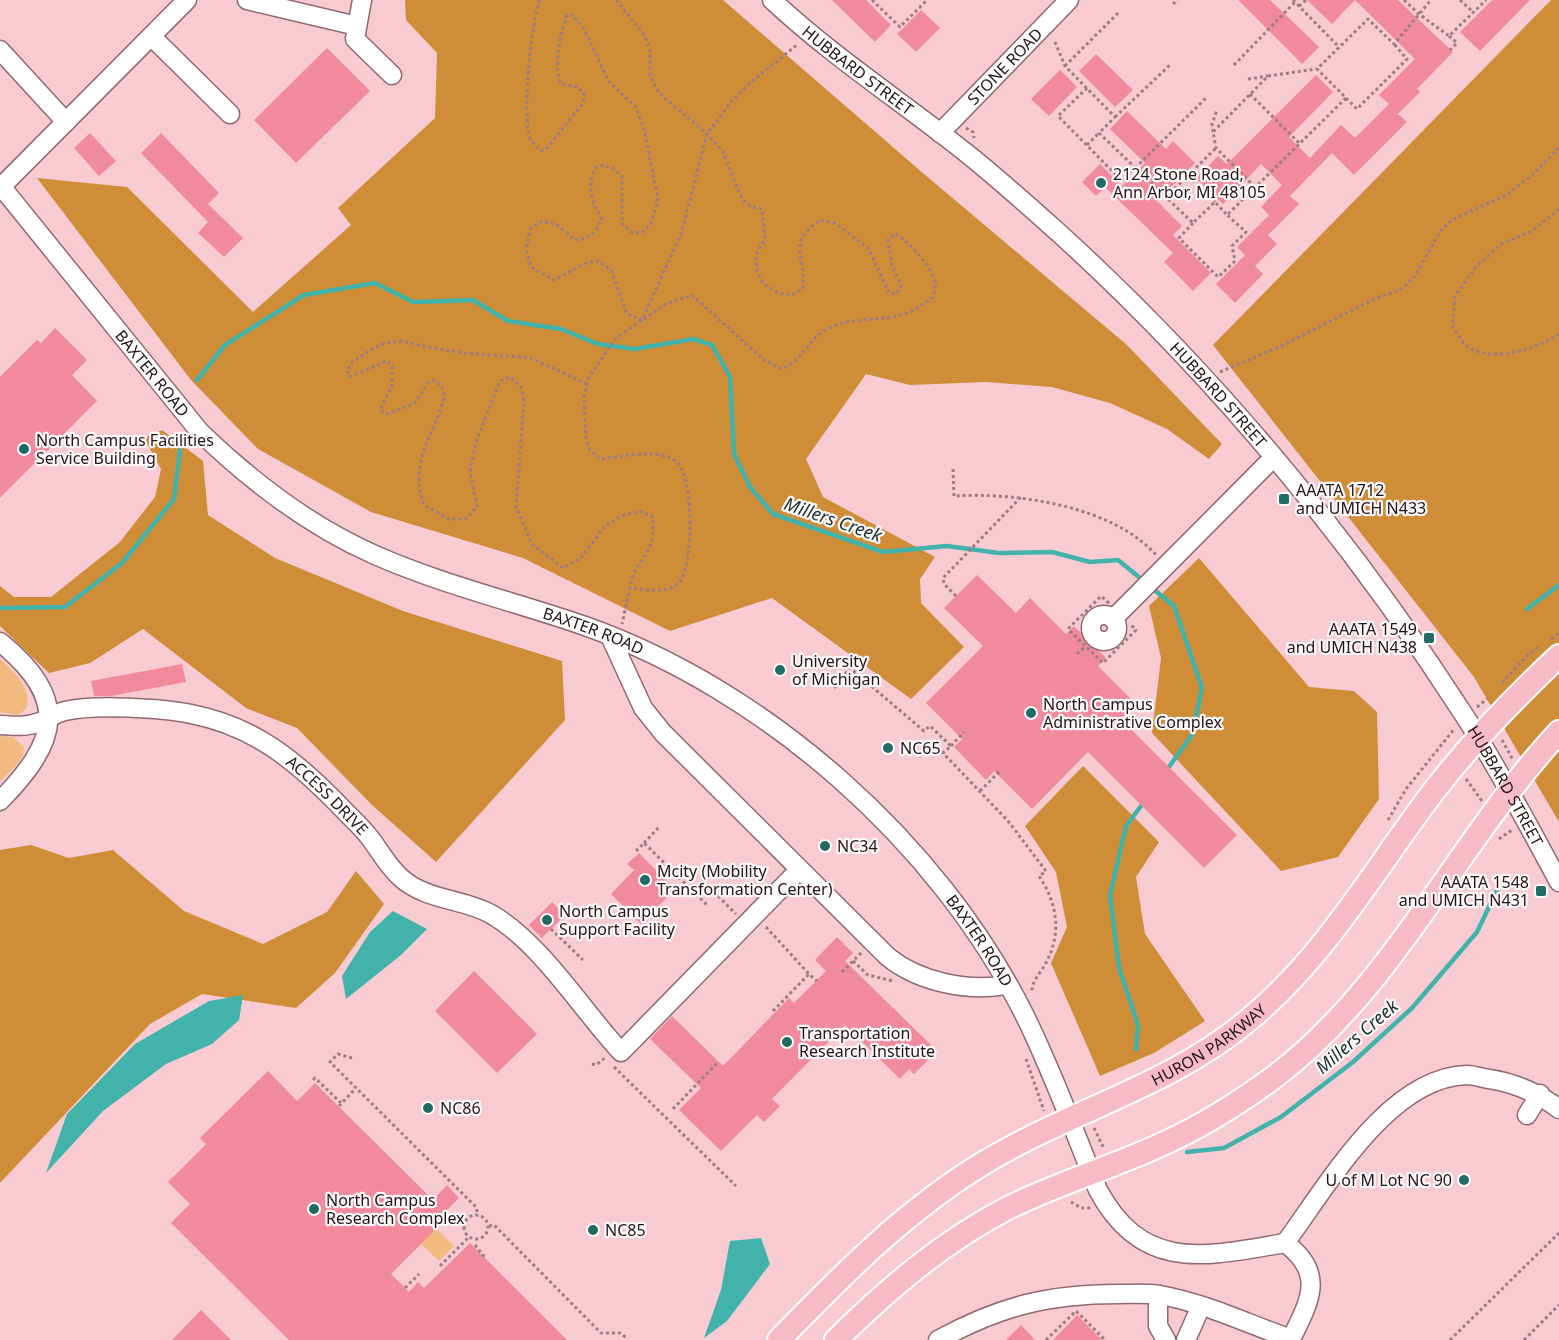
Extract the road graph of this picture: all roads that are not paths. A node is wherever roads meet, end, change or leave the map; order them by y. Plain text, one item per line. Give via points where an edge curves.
1 (187, 0) edge
2 (247, 0) edge
3 (362, 0) edge
4 (772, 0) edge
5 (1069, 0) edge
6 (357, 26) junction
7 (152, 37) junction
8 (0, 50) edge
9 (392, 75) dead end
10 (230, 114) dead end
11 (66, 122) junction
12 (940, 133) junction
13 (1, 186) edge
14 (1274, 457) junction
15 (1113, 619) dead end
16 (614, 638) junction
17 (0, 642) edge
18 (0, 652) edge
19 (1559, 656) edge
20 (43, 721) junction
21 (0, 725) edge
22 (1559, 732) edge
23 (1478, 738) junction
24 (0, 790) edge
25 (1509, 793) junction
26 (0, 801) edge
27 (799, 870) junction
28 (1559, 882) edge
29 (1007, 985) junction
30 (1540, 1094) junction
31 (1559, 1109) edge
32 (1527, 1115) dead end
33 (1069, 1120) junction
34 (1091, 1173) junction
35 (1285, 1243) junction
36 (1158, 1295) junction
37 (1201, 1306) junction
38 (1292, 1339) edge
39 (779, 1340) edge
40 (836, 1340) edge
41 (938, 1340) edge
42 (1166, 1340) edge
43 (1186, 1340) edge

1 - 7 street
2 - 6 street
3 - 6 street
4 - 12 street, HUBBARD STREET via 849,66
5 - 12 street, STONE ROAD
6 - 9 street via 355,39
7 - 10 street
7 - 11 street
8 - 11 street
11 - 13 street
12 - 14 street, HUBBARD STREET via 1109,280
13 - 16 street, BAXTER ROAD via 200,432 278,498 378,557
14 - 15 street
14 - 23 street, HUBBARD STREET via 1411,637
16 - 27 street via 643,708 656,725
16 - 29 street, BAXTER ROAD via 726,696 775,727 830,771 891,829 939,883
17 - 20 street via 22,660 41,685
18 - 20 street via 35,691
19 - 23 main road, HURON PARKWAY
20 - 21 street, ACCESS DRIVE via 25,726
20 - 24 street via 28,760
20 - 26 street via 43,747 28,773
20 - 27 street, ACCESS DRIVE via 79,710 189,713 214,719 276,748 370,837 401,878 419,891 465,903 509,927 563,981 621,1052
22 - 25 main road
23 - 25 street, HUBBARD STREET
23 - 33 main road, HURON PARKWAY via 1315,955 1276,996 1234,1032 1187,1064
25 - 28 street, HUBBARD STREET
25 - 34 main road via 1373,979 1309,1048 1252,1093 1199,1126
27 - 29 street via 906,970 980,988
29 - 33 street, BAXTER ROAD via 1032,1031
30 - 31 street
30 - 32 street
30 - 35 street via 1504,1081 1467,1075 1433,1082 1405,1097 1347,1158
33 - 34 street, BAXTER ROAD
33 - 39 main road, HURON PARKWAY via 988,1160 926,1201
34 - 35 street, BAXTER ROAD via 1103,1199 1118,1217 1148,1243 1169,1252 1203,1256
34 - 40 main road via 1007,1209 953,1240 902,1278
35 - 38 street via 1300,1254 1310,1273 1311,1285 1310,1299
36 - 37 street
36 - 41 street via 1074,1294 1020,1304
36 - 42 street via 1158,1326
37 - 38 street
37 - 43 street

